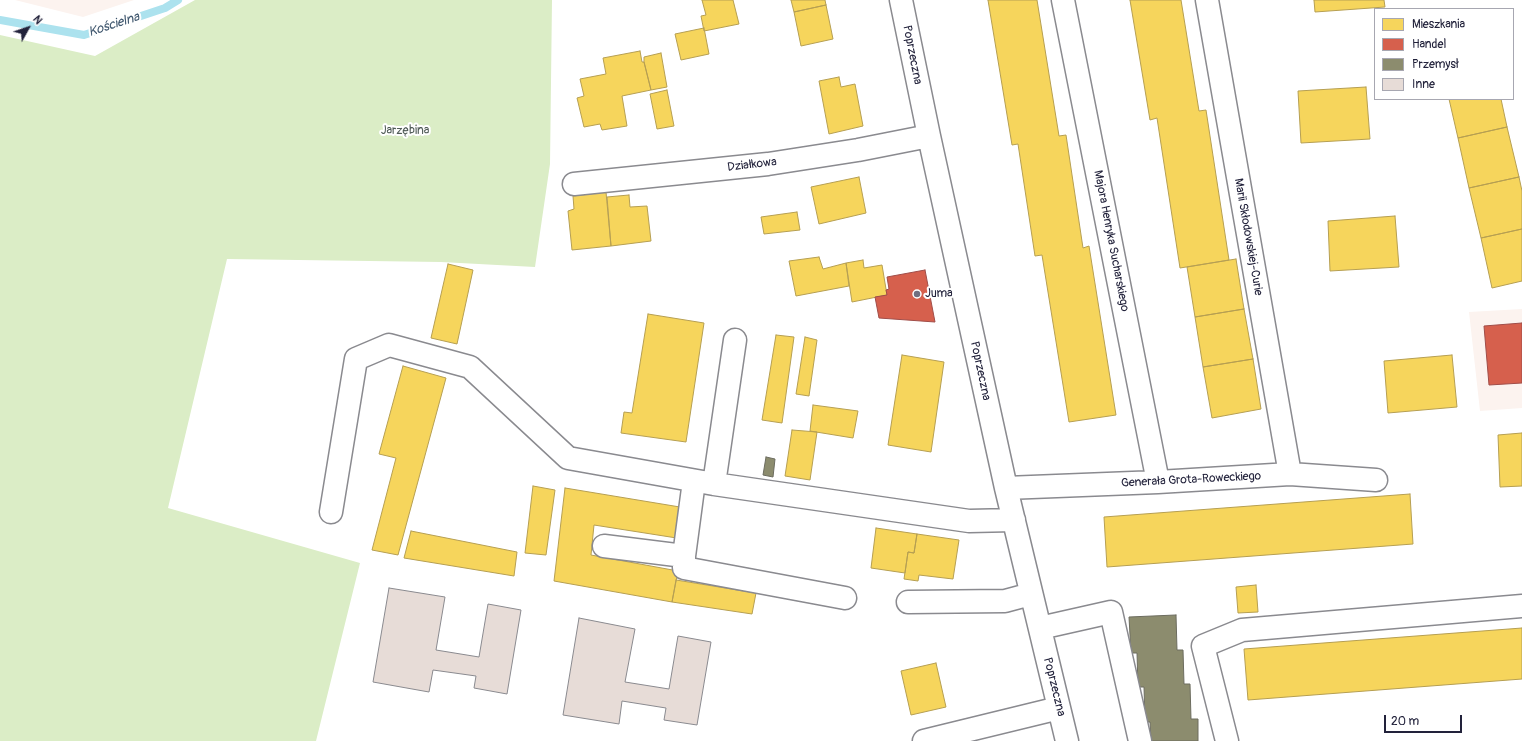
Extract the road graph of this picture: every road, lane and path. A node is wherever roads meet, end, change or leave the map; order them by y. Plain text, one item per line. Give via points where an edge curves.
1 (901, 0) edge
2 (1063, 0) edge
3 (1207, 0) edge
4 (929, 136) junction
5 (574, 184) dead end
6 (736, 340) dead end
7 (1290, 474) junction
8 (1376, 480) dead end
9 (704, 482) junction
10 (1158, 482) junction
11 (1006, 488) junction
12 (331, 512) dead end
13 (1014, 520) junction
14 (604, 546) dead end
15 (684, 556) junction
16 (1031, 594) junction
17 (845, 598) dead end
18 (908, 602) dead end
19 (1522, 606) edge
20 (1040, 628) junction
21 (1059, 708) junction
22 (924, 741) edge
23 (1067, 741) edge
24 (1140, 741) edge
25 (1227, 741) edge

1 - 4 street, Poprzeczna
2 - 10 street, Majora Henryka Sucharskiego
3 - 7 street, Marii Skłodowskiej-Curie
4 - 5 street, Działkowa via 768,164
4 - 11 street, Poprzeczna
6 - 9 street
7 - 8 street, Generała Grota-Roweckiego
7 - 10 street, Generała Grota-Roweckiego
9 - 12 street via 568,458 470,367 389,345 356,359
9 - 13 street via 969,521
9 - 15 street
10 - 11 street, Generała Grota-Roweckiego
11 - 13 street, Poprzeczna
13 - 16 street, Poprzeczna
14 - 15 street
15 - 17 street via 684,568
16 - 18 street via 1005,601
16 - 20 street, Poprzeczna
19 - 25 street via 1242,630 1203,646
20 - 21 street, Poprzeczna
20 - 24 street via 1111,612
21 - 22 street
21 - 23 street, Poprzeczna

